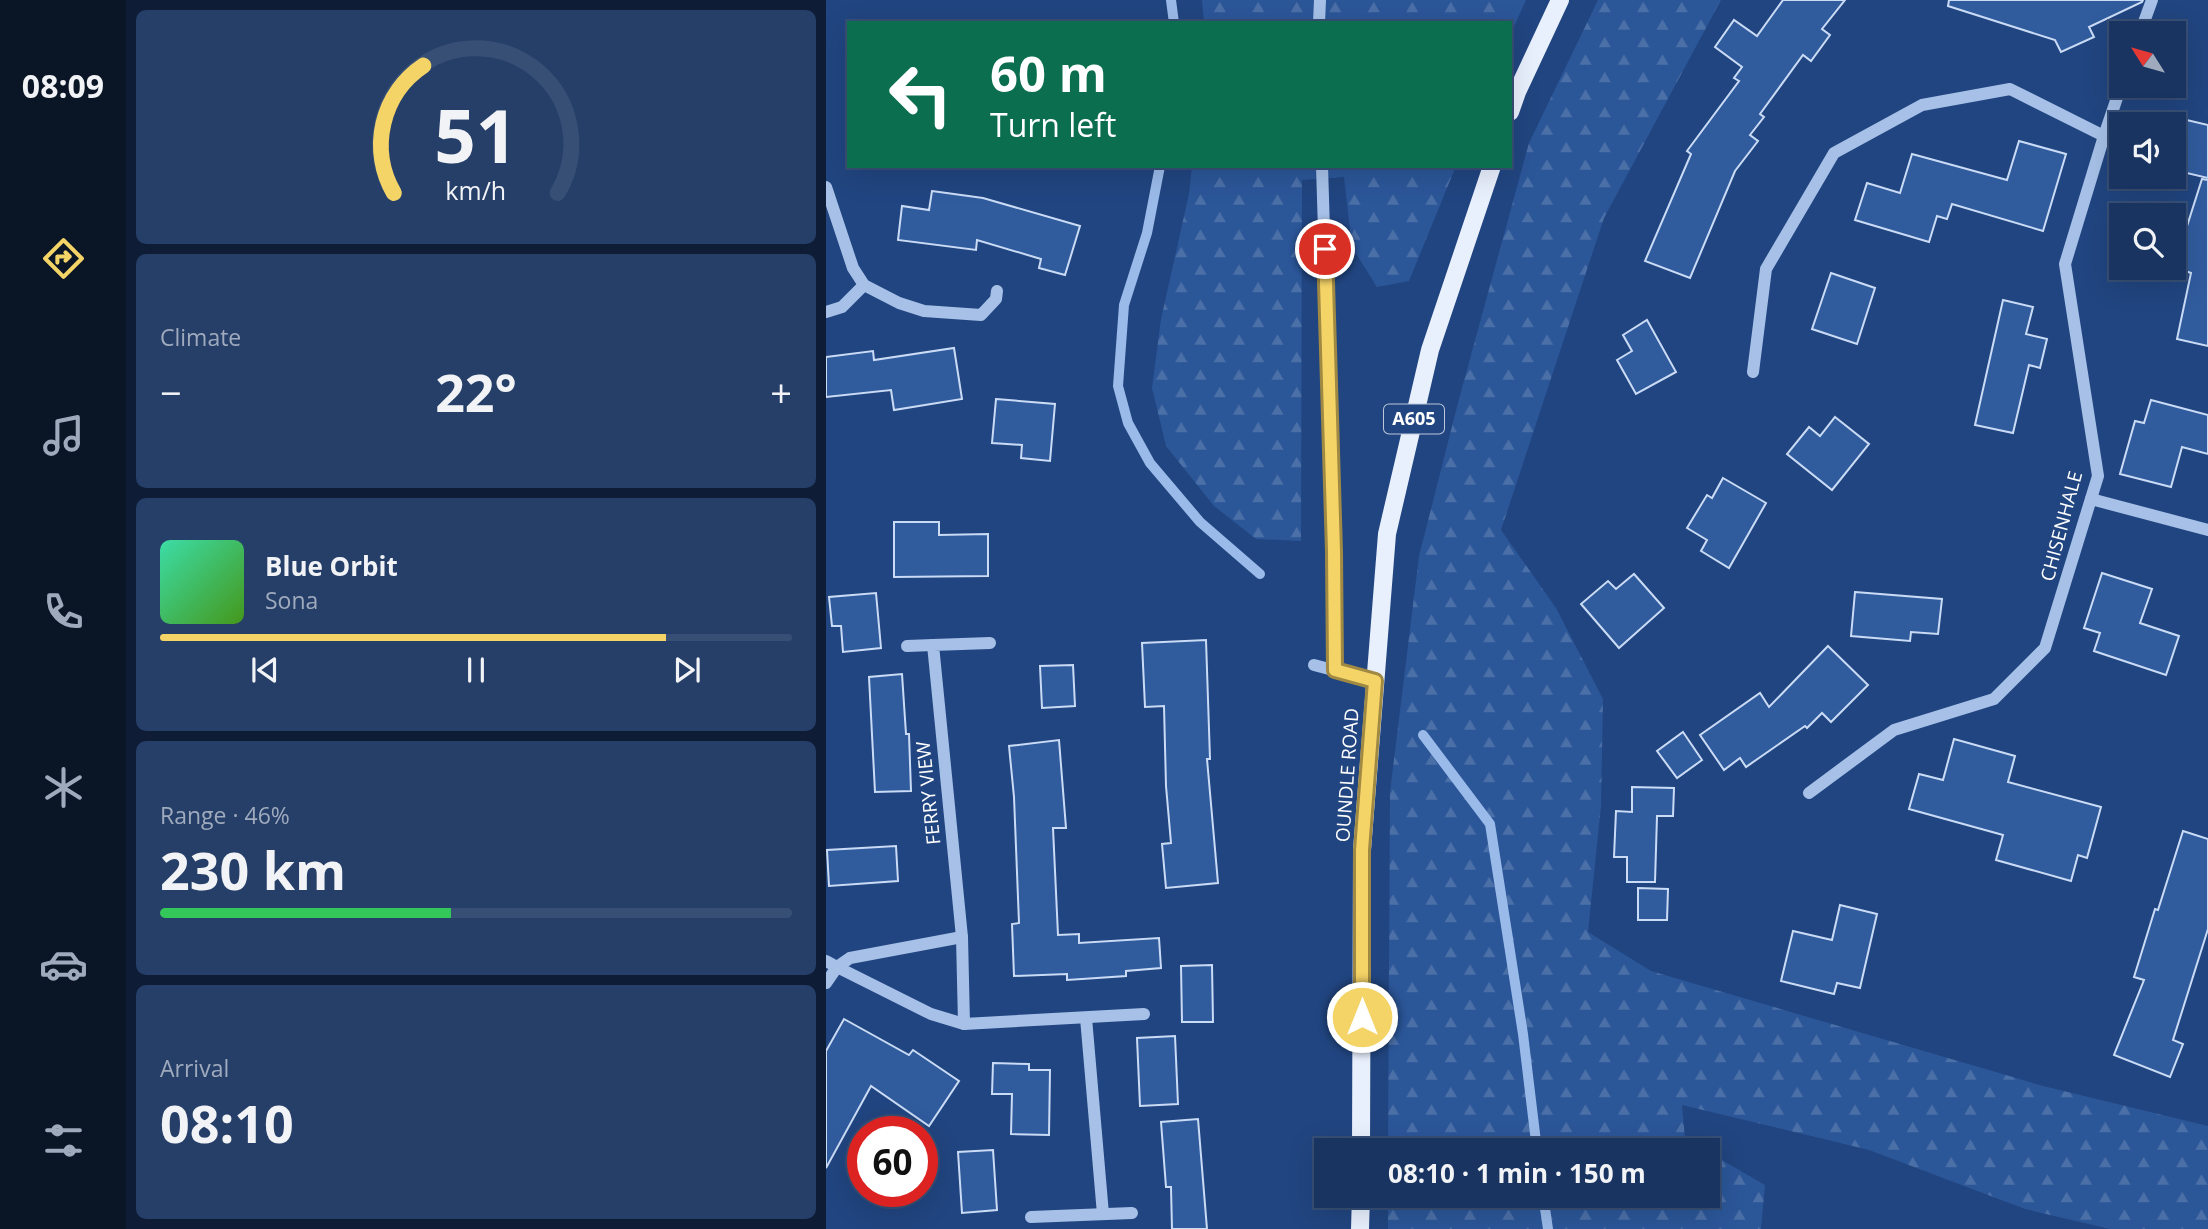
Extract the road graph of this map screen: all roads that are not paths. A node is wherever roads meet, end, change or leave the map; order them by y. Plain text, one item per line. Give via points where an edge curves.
1 (1320, 0) edge
2 (1560, 0) edge
3 (2152, 0) edge
4 (1319, 21) edge
5 (2144, 21) edge
6 (2118, 98) edge
7 (1512, 106) edge
8 (2104, 136) junction
9 (1322, 168) edge
10 (1491, 168) edge
11 (826, 187) edge
12 (864, 285) junction
13 (997, 291) dead end
14 (826, 312) edge
15 (1753, 372) dead end
16 (2091, 499) junction
17 (2208, 530) edge
18 (990, 643) dead end
19 (933, 645) junction
20 (907, 646) dead end
21 (1314, 665) dead end
22 (1335, 670) junction
23 (1375, 681) junction
24 (1809, 793) dead end
25 (962, 937) junction
26 (832, 964) edge
27 (826, 983) edge
28 (1144, 1014) dead end
29 (1086, 1018) junction
30 (964, 1024) junction
31 (1361, 1138) edge
32 (1361, 1208) edge
33 (1132, 1213) dead end
34 (1103, 1214) junction
35 (1031, 1217) dead end
36 (1360, 1229) edge

1 - 4 street
2 - 7 main road
3 - 5 street
6 - 8 street, CHISENHALE
8 - 15 street via 2010,89 1922,105 1834,153 1766,269
8 - 16 street, CHISENHALE via 2065,264 2098,476
9 - 22 street
10 - 23 main road, OUNDLE ROAD / A605 via 1430,350 1387,534
11 - 12 street via 853,268
12 - 13 street via 924,311 981,315 996,299
12 - 14 street via 842,307
16 - 17 street
16 - 24 street, CHISENHALE via 2045,648 1994,699 1894,730
18 - 19 street
19 - 20 street
19 - 25 street, FERRY VIEW
21 - 22 street
22 - 23 street
23 - 31 main road, OUNDLE ROAD / A605 via 1362,850
25 - 26 street
25 - 30 street, FERRY VIEW
26 - 27 street
26 - 30 street via 932,1014
28 - 29 street
29 - 30 street
29 - 34 street
32 - 36 main road
33 - 34 street
34 - 35 street

